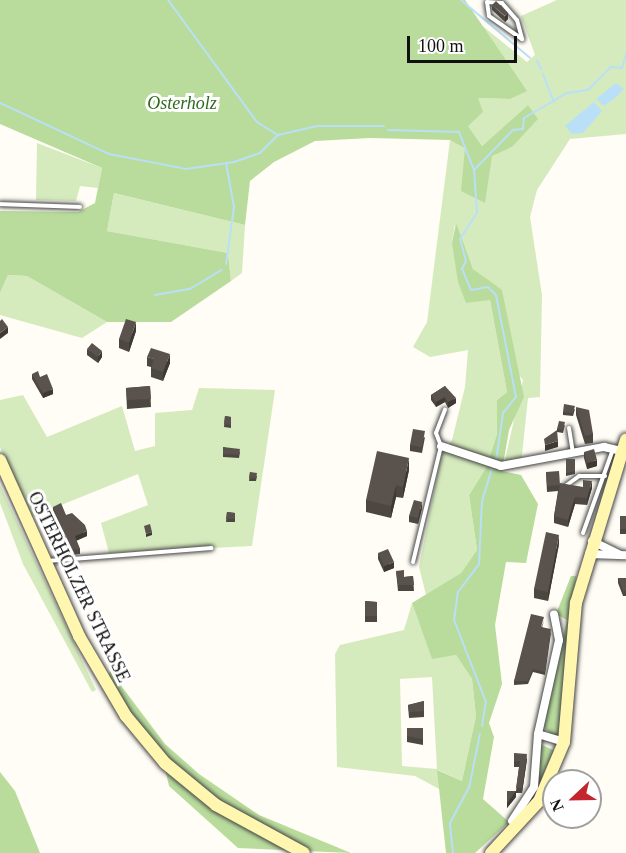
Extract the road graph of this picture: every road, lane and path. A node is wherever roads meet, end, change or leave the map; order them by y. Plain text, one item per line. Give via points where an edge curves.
1 (522, 39) joint
2 (0, 204) edge
3 (80, 207) dead end
4 (445, 410) dead end
5 (569, 428) dead end
6 (626, 439) edge
7 (441, 446) junction
8 (620, 450) edge
9 (573, 454) junction
10 (0, 460) edge
11 (605, 476) junction
12 (564, 488) edge
13 (588, 537) junction
14 (211, 548) dead end
15 (589, 554) junction
16 (624, 555) edge
17 (43, 562) junction
18 (413, 562) dead end
19 (554, 614) dead end
20 (538, 735) junction
21 (564, 742) junction
22 (512, 821) dead end
23 (493, 852) edge
24 (304, 853) edge

1 - 1 lane via 489,16 487,2 502,3 517,20
2 - 3 lane
4 - 7 lane via 436,433
5 - 9 lane
6 - 8 main road
7 - 9 street via 501,466
7 - 18 lane
8 - 9 street
8 - 11 lane
8 - 13 main road
10 - 17 main road, OSTERHOLZER STRASSE
11 - 12 lane via 579,476
11 - 13 lane
13 - 15 main road
13 - 16 street
14 - 17 lane
15 - 16 street
15 - 21 main road via 576,603
17 - 24 main road, OSTERHOLZER STRASSE via 109,691 165,763 241,822
19 - 20 street via 559,640
20 - 21 street
20 - 22 street via 532,793
21 - 23 main road via 539,801

